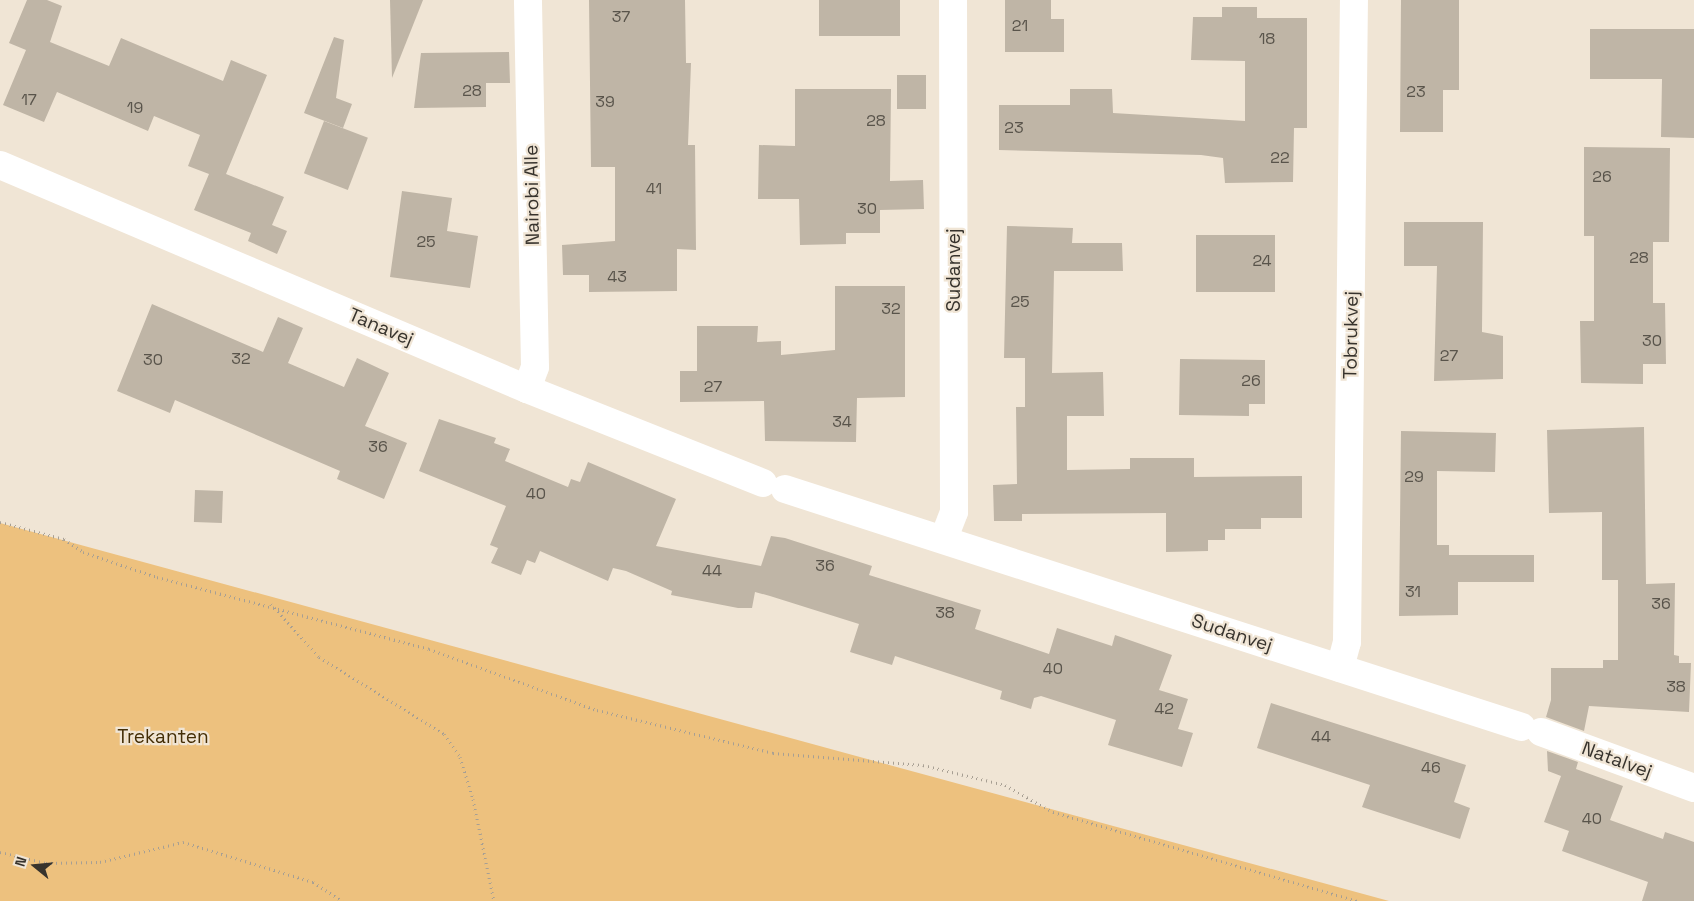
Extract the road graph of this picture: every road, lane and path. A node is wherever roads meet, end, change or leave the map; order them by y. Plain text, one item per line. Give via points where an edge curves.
1 (528, 0) edge
2 (953, 0) edge
3 (1354, 0) edge
4 (0, 165) edge
5 (527, 389) junction
6 (774, 486) joint
7 (0, 522) edge
8 (944, 538) junction
9 (270, 604) junction
10 (1340, 668) junction
11 (1531, 729) joint
12 (1694, 788) edge
13 (0, 852) edge
14 (342, 901) edge
15 (494, 901) edge
16 (1358, 901) edge

1 - 5 street, Nairobi Alle via 535,367
2 - 8 street, Sudanvej via 954,512
3 - 10 street, Tobrukvej via 1348,642
4 - 5 street, Tanavej
5 - 6 street, Tanavej
6 - 8 street, Sudanvej
7 - 9 path via 64,539 83,552 157,577
8 - 10 street, Sudanvej
9 - 15 path via 319,657 444,734 460,757 473,799
9 - 16 path via 429,649 597,710 773,753 923,764 1005,785 1053,812
10 - 11 street, Sudanvej
11 - 12 street, Natalvej
13 - 14 path via 46,863 100,862 183,842 313,882

